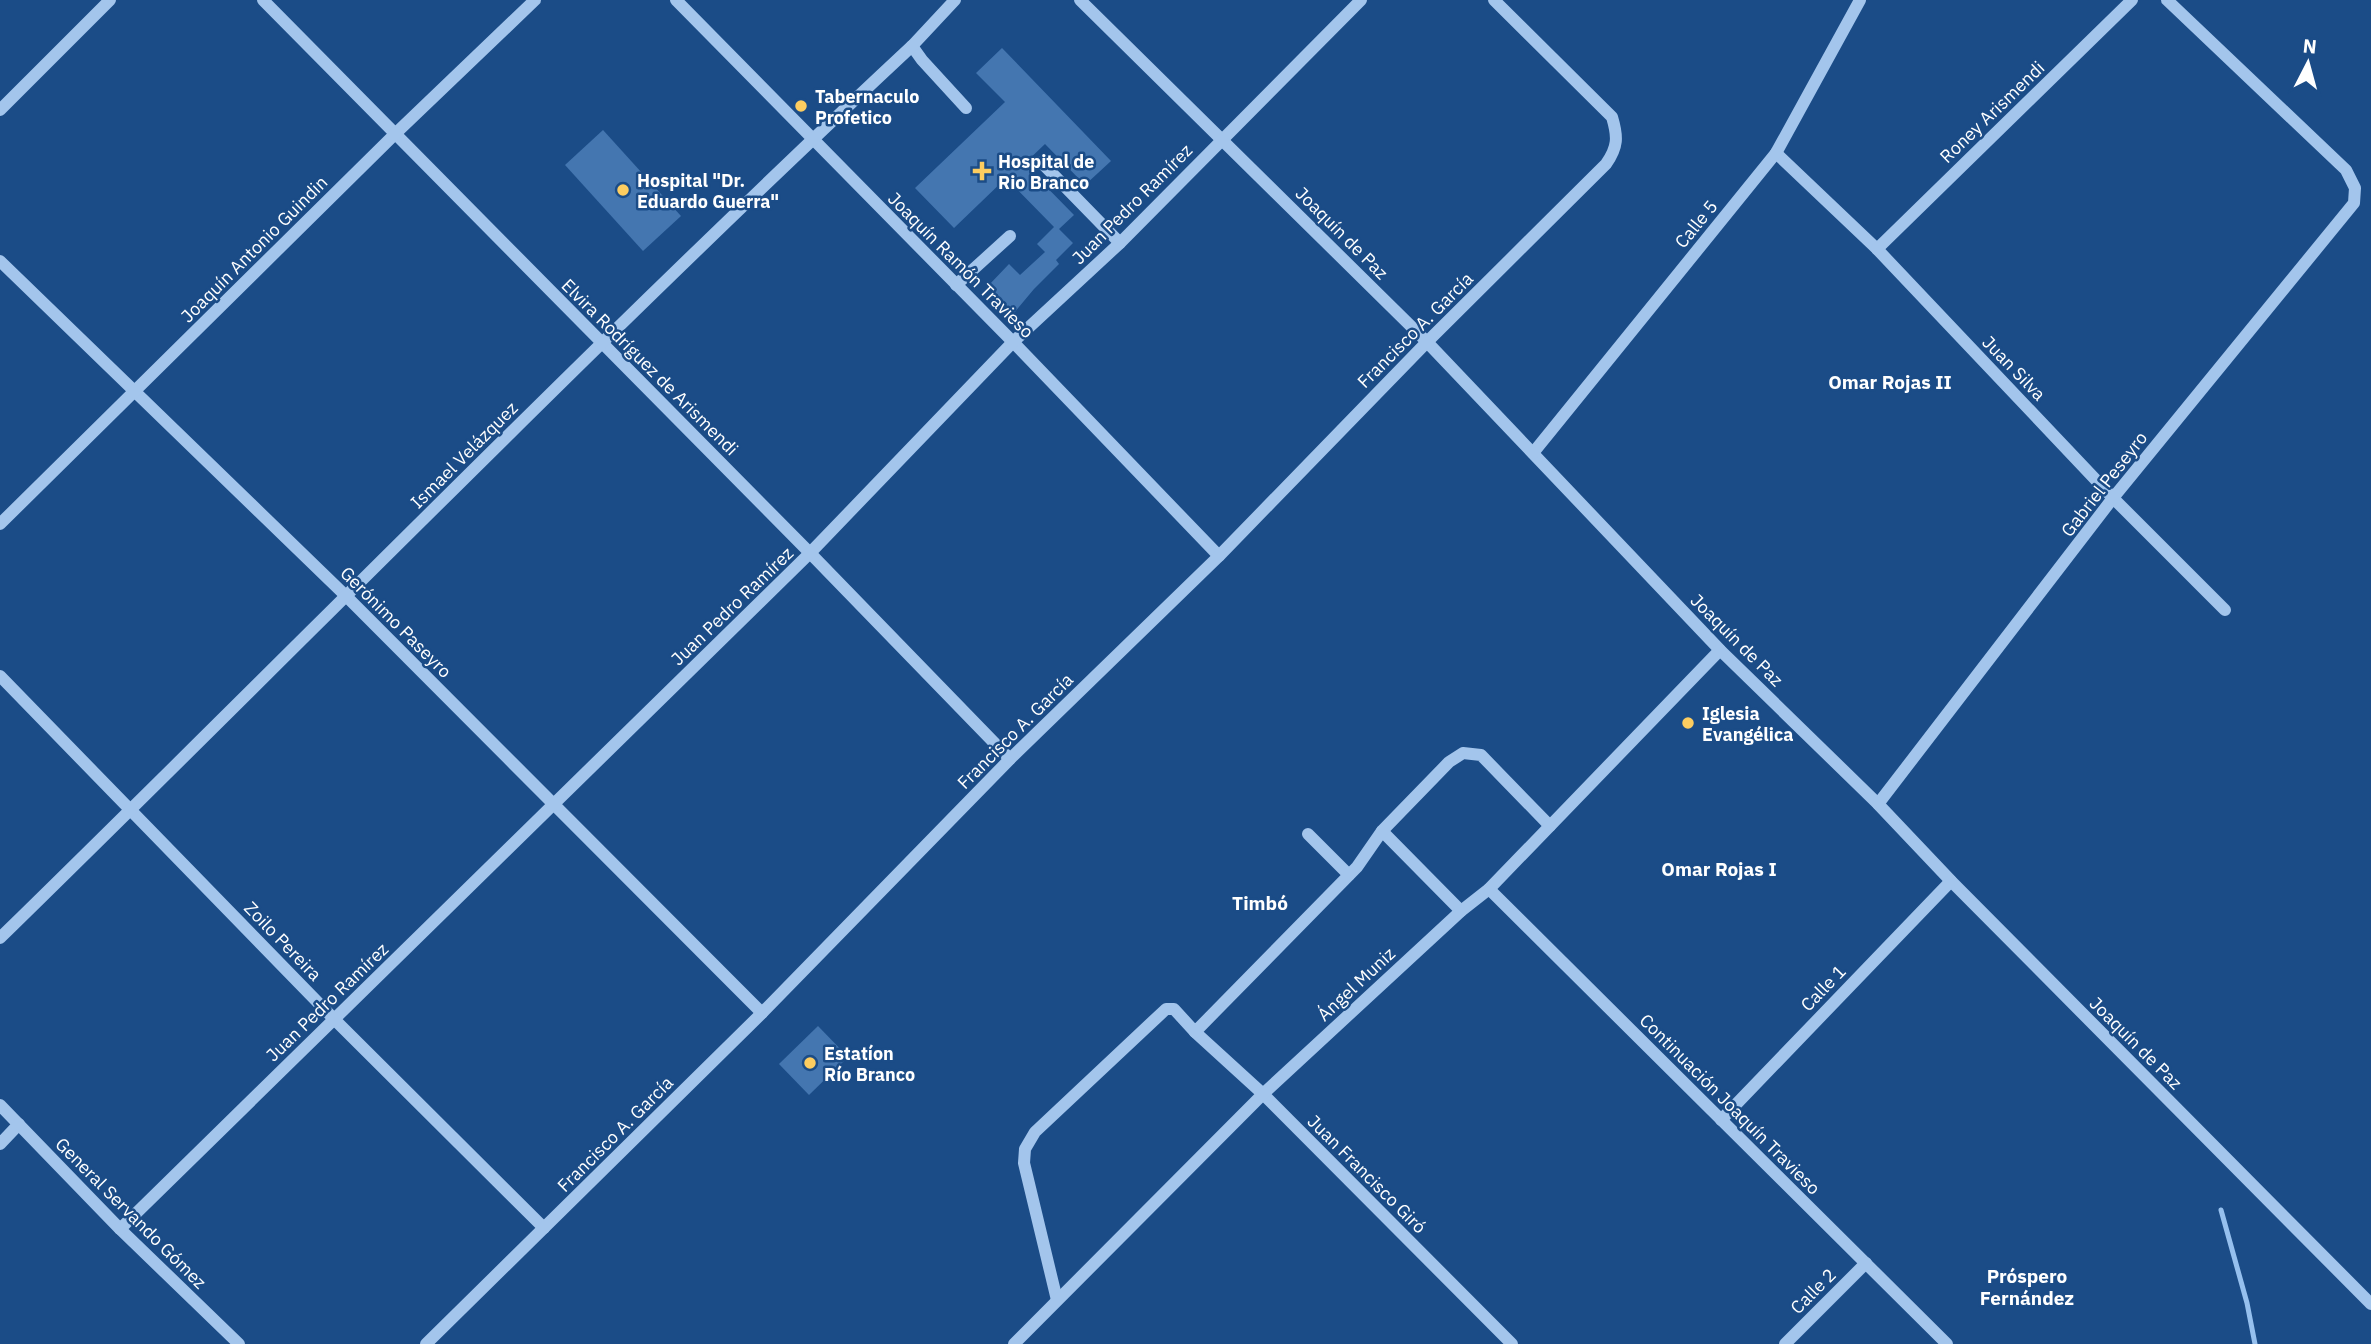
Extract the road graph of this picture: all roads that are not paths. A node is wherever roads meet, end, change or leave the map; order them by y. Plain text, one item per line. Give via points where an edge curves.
1 (110, 0) edge
2 (263, 0) edge
3 (535, 0) edge
4 (676, 0) edge
5 (955, 0) edge
6 (1080, 0) edge
7 (1362, 0) edge
8 (1494, 0) edge
9 (1860, 0) edge
10 (2132, 0) edge
11 (2167, 0) edge
12 (912, 46) junction
13 (966, 108) dead end
14 (0, 110) edge
15 (395, 134) junction
16 (812, 139) junction
17 (1223, 139) junction
18 (1776, 153) junction
19 (1041, 162) dead end
20 (1010, 236) dead end
21 (1120, 243) junction
22 (1877, 249) junction
23 (0, 261) edge
24 (956, 285) junction
25 (1013, 342) junction
26 (1427, 342) junction
27 (601, 343) junction
28 (134, 393) junction
29 (1533, 453) junction
30 (2113, 498) junction
31 (0, 524) edge
32 (810, 554) junction
33 (1219, 556) junction
34 (347, 597) junction
35 (2225, 610) dead end
36 (1720, 650) junction
37 (0, 676) edge
38 (1010, 759) junction
39 (1878, 804) junction
40 (553, 805) junction
41 (132, 810) junction
42 (1550, 826) junction
43 (1382, 831) junction
44 (1308, 834) dead end
45 (1349, 875) junction
46 (1951, 881) junction
47 (1489, 889) junction
48 (1461, 911) junction
49 (0, 938) edge
50 (762, 1013) junction
51 (334, 1019) junction
52 (1195, 1032) junction
53 (1263, 1094) junction
54 (0, 1105) edge
55 (1721, 1120) junction
56 (19, 1124) junction
57 (0, 1144) edge
58 (544, 1228) junction
59 (120, 1229) junction
60 (1866, 1263) junction
61 (1057, 1300) junction
62 (2371, 1304) edge
63 (239, 1344) edge
64 (426, 1344) edge
65 (1014, 1344) edge
66 (1512, 1344) edge
67 (1784, 1344) edge
68 (1947, 1344) edge

1 - 14 street
2 - 15 street, Elvira Rodríguez de Arismendi
3 - 15 street, Joaquín Antonio Guindin
4 - 16 street, Joaquín Ramón Travieso
5 - 12 street, Ismael Velázquez
6 - 17 street, Joaquín de Paz
7 - 17 street, Juan Pedro Ramírez
8 - 26 street, Francisco A. García via 1612,117 1618,137 1606,164
9 - 18 street, Calle 5
10 - 22 street, Roney Arismendi
11 - 30 street, Gabriel Peseyro via 2346,170 2355,188 2354,203
12 - 13 street
12 - 16 street, Ismael Velázquez
15 - 27 street, Elvira Rodríguez de Arismendi
15 - 28 street, Joaquín Antonio Guindin
16 - 24 street, Joaquín Ramón Travieso
16 - 27 street, Ismael Velázquez
17 - 21 street, Juan Pedro Ramírez
17 - 26 street, Joaquín de Paz
18 - 22 street, Juan Silva
18 - 29 street, Calle 5
19 - 21 street
20 - 24 street
21 - 25 street, Juan Pedro Ramírez
22 - 30 street, Juan Silva
23 - 28 street, Gerónimo Paseyro
24 - 25 street, Joaquín Ramón Travieso
25 - 32 street, Juan Pedro Ramírez
25 - 33 street, Joaquín Ramón Travieso
26 - 29 street, Joaquín de Paz
26 - 33 street, Francisco A. García
27 - 32 street, Elvira Rodríguez de Arismendi
27 - 34 street, Ismael Velázquez
28 - 31 street, Joaquín Antonio Guindin
28 - 34 street, Gerónimo Paseyro
29 - 36 street, Joaquín de Paz
30 - 35 street, Juan Silva
30 - 39 street, Gabriel Peseyro
32 - 38 street, Elvira Rodríguez de Arismendi
32 - 40 street, Juan Pedro Ramírez
33 - 38 street, Francisco A. García
34 - 40 street, Gerónimo Paseyro
34 - 41 street, Ismael Velázquez
36 - 39 street, Joaquín de Paz
36 - 42 street, Ángel Muniz
37 - 41 street, Zoilo Pereira
38 - 50 street, Francisco A. García
39 - 46 street, Joaquín de Paz
40 - 50 street, Gerónimo Paseyro
40 - 51 street, Juan Pedro Ramírez
41 - 49 street, Ismael Velázquez
41 - 51 street, Zoilo Pereira
42 - 43 street via 1481,755 1463,753
42 - 47 street, Ángel Muniz
43 - 45 street
43 - 48 street
44 - 45 street
45 - 52 street
46 - 55 street, Calle 1
46 - 62 street, Joaquín de Paz
47 - 48 street, Ángel Muniz
47 - 55 street, Continuación Joaquín Travieso
48 - 53 street, Ángel Muniz
50 - 58 street, Francisco A. García
51 - 58 street, Zoilo Pereira
51 - 59 street, Juan Pedro Ramírez
52 - 53 street, Juan Francisco Giró
52 - 61 street, Juan Francisco Giró via 1174,1009 1166,1009 1035,1132 1025,1149 1024,1163
53 - 61 street, Ángel Muniz
53 - 66 street, Juan Francisco Giró
54 - 56 street, General Servando Gómez
55 - 60 street, Continuación Joaquín Travieso
56 - 57 street
56 - 59 street, General Servando Gómez
58 - 64 street, Francisco A. García
59 - 63 street, General Servando Gómez
60 - 67 street, Calle 2
60 - 68 street, Continuación Joaquín Travieso
61 - 65 street, Ángel Muniz

